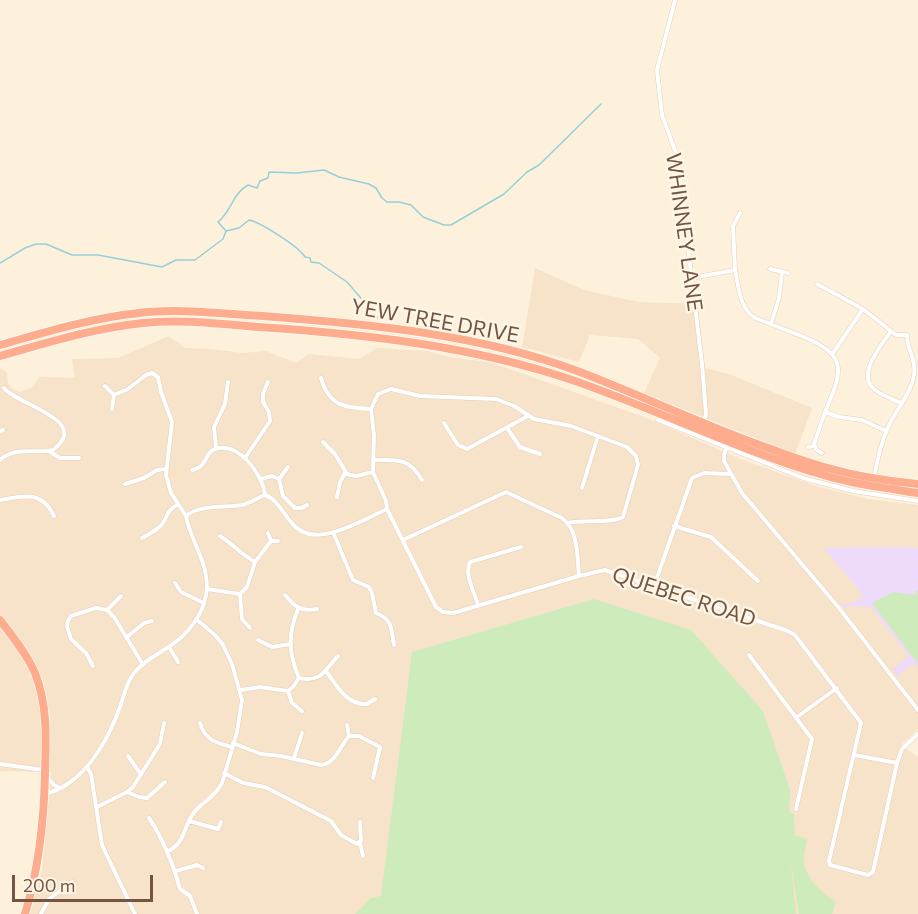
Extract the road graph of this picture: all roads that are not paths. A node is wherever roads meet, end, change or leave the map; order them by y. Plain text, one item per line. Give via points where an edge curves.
1 (675, 0) edge
2 (740, 213) dead end
3 (770, 269) dead end
4 (735, 270) junction
5 (782, 272) junction
6 (788, 273) dead end
7 (692, 278) junction
8 (817, 284) dead end
9 (863, 309) junction
10 (163, 311) junction
11 (163, 322) junction
12 (771, 324) junction
13 (891, 331) junction
14 (425, 333) junction
15 (423, 344) junction
16 (0, 345) edge
17 (833, 354) junction
18 (0, 356) edge
19 (534, 357) junction
20 (531, 367) junction
21 (321, 378) dead end
22 (228, 382) dead end
23 (268, 382) dead end
24 (105, 386) dead end
25 (4, 388) dead end
26 (114, 395) junction
27 (901, 403) junction
28 (112, 409) dead end
29 (371, 409) junction
30 (825, 412) junction
31 (528, 416) junction
32 (658, 420) dead end
33 (444, 423) dead end
34 (703, 427) junction
35 (507, 428) junction
36 (886, 432) junction
37 (598, 436) junction
38 (323, 442) dead end
39 (729, 442) junction
40 (815, 446) junction
41 (808, 447) dead end
42 (216, 448) junction
43 (48, 451) junction
44 (822, 453) dead end
45 (540, 454) dead end
46 (79, 458) dead end
47 (245, 458) junction
48 (373, 459) junction
49 (0, 460) edge
50 (288, 467) dead end
51 (166, 469) junction
52 (192, 470) dead end
53 (345, 472) junction
54 (373, 472) junction
55 (730, 474) junction
56 (261, 479) junction
57 (279, 479) junction
58 (422, 480) dead end
59 (873, 482) junction
60 (125, 484) dead end
61 (918, 484) edge
62 (582, 488) dead end
63 (918, 493) edge
64 (265, 495) junction
65 (337, 497) dead end
66 (0, 500) edge
67 (918, 501) edge
68 (308, 504) dead end
69 (177, 505) junction
70 (387, 510) junction
71 (54, 516) dead end
72 (186, 516) junction
73 (568, 523) junction
74 (674, 526) junction
75 (333, 532) junction
76 (268, 533) dead end
77 (220, 536) dead end
78 (142, 538) dead end
79 (402, 540) junction
80 (271, 541) junction
81 (278, 541) dead end
82 (521, 547) dead end
83 (255, 562) junction
84 (579, 576) junction
85 (758, 581) dead end
86 (175, 583) dead end
87 (654, 586) junction
88 (207, 589) junction
89 (240, 594) junction
90 (285, 594) dead end
91 (121, 596) dead end
92 (204, 603) junction
93 (478, 605) junction
94 (298, 609) junction
95 (317, 609) dead end
96 (107, 610) junction
97 (196, 619) junction
98 (0, 620) edge
99 (152, 621) dead end
100 (250, 628) dead end
101 (127, 637) junction
102 (258, 640) dead end
103 (291, 644) junction
104 (394, 645) dead end
105 (169, 647) junction
106 (748, 655) dead end
107 (338, 656) dead end
108 (178, 662) dead end
109 (142, 663) junction
110 (93, 666) dead end
111 (327, 671) junction
112 (299, 678) junction
113 (837, 688) junction
114 (241, 690) junction
115 (288, 691) junction
116 (375, 699) dead end
117 (918, 710) edge
118 (302, 711) dead end
119 (797, 717) junction
120 (164, 723) dead end
121 (200, 723) dead end
122 (347, 725) dead end
123 (302, 734) dead end
124 (918, 734) edge
125 (349, 736) junction
126 (233, 745) junction
127 (854, 755) junction
128 (128, 756) dead end
129 (294, 758) junction
130 (897, 763) junction
131 (0, 764) edge
132 (87, 767) junction
133 (46, 772) junction
134 (140, 773) junction
135 (224, 773) junction
136 (373, 778) dead end
137 (165, 782) dead end
138 (60, 789) junction
139 (127, 792) junction
140 (45, 794) junction
141 (97, 807) junction
142 (796, 809) dead end
143 (149, 818) dead end
144 (189, 821) junction
145 (221, 822) dead end
146 (360, 822) dead end
147 (360, 842) junction
148 (167, 852) junction
149 (363, 856) dead end
150 (203, 868) dead end
151 (176, 871) junction
152 (72, 882) dead end
153 (25, 914) edge
154 (41, 914) edge
155 (135, 914) edge
156 (197, 914) edge

1 - 7 street, WHINNEY LANE via 657,70 662,115 677,156
2 - 4 street via 733,226
3 - 5 street
4 - 7 street
4 - 12 street via 747,314
5 - 6 street
5 - 12 street
7 - 34 street, WHINNEY LANE via 706,414
8 - 9 street
9 - 13 street
9 - 17 street
10 - 11 highway
10 - 14 highway, YEW TREE DRIVE via 292,318
10 - 16 highway, YEW TREE DRIVE via 84,322
11 - 15 highway, YEW TREE DRIVE via 287,329
11 - 18 highway, YEW TREE DRIVE via 95,330
12 - 17 street via 820,344
13 - 27 street via 907,335 914,363 912,383
13 - 27 street via 877,350 869,377 876,391
14 - 15 highway
14 - 19 highway, YEW TREE DRIVE
15 - 20 highway, YEW TREE DRIVE
17 - 30 street via 837,378
19 - 20 highway
19 - 34 highway, YEW TREE DRIVE via 588,375
20 - 34 highway, YEW TREE DRIVE
21 - 29 street via 324,389 337,403
22 - 42 street via 225,404 214,427
23 - 47 street via 263,402 270,421
24 - 26 street
25 - 43 street via 12,397 49,413 63,427 61,441
26 - 28 street
26 - 51 street via 146,375 158,377 172,422
27 - 36 street
29 - 31 street via 378,394 391,389 420,396 496,399
29 - 48 street
30 - 36 street via 862,420
30 - 40 street
31 - 35 street
31 - 37 street
32 - 39 street
33 - 35 street via 459,445 467,449
34 - 39 highway, YEW TREE DRIVE
35 - 45 street via 520,447
36 - 59 street
37 - 62 street
37 - 73 street via 627,447 637,459 638,469 625,512 618,519
38 - 53 street
39 - 55 street via 724,461
39 - 59 highway, YEW TREE DRIVE via 813,472
39 - 67 street via 784,472 884,497
40 - 41 street
40 - 44 street
42 - 47 street
42 - 52 street via 202,466
43 - 46 street via 60,458
43 - 49 street via 15,451
47 - 56 street
48 - 54 street
48 - 58 street via 406,462
50 - 57 street
51 - 60 street
51 - 69 street
53 - 54 street via 356,476
53 - 65 street
54 - 70 street, QUEBEC ROAD
55 - 74 street via 704,473 692,478
55 - 117 street
56 - 57 street
56 - 64 street
57 - 68 street via 283,495 295,508
59 - 61 highway, YEW TREE DRIVE
59 - 63 highway, YEW TREE DRIVE
64 - 72 street via 249,503 213,507
64 - 75 street via 302,532 315,536
66 - 71 street via 35,497 46,503
69 - 72 street
69 - 78 street via 158,529
70 - 75 street
70 - 79 street, QUEBEC ROAD
72 - 88 street via 200,551
73 - 79 street via 506,492
73 - 84 street via 575,538
74 - 85 street via 711,537
74 - 87 street
75 - 104 street via 353,580 369,587 376,613 391,624
76 - 80 street
77 - 83 street
79 - 93 street, QUEBEC ROAD via 439,610 453,613
80 - 81 street
80 - 83 street
82 - 93 street via 470,562 468,574
83 - 89 street via 247,587
84 - 87 street, QUEBEC ROAD via 605,570
84 - 93 street, QUEBEC ROAD
86 - 92 street via 181,592
87 - 113 street, QUEBEC ROAD via 792,633
88 - 89 street
88 - 92 street
89 - 100 street via 241,614
90 - 94 street
91 - 96 street
92 - 97 street
94 - 95 street
94 - 103 street via 289,635
96 - 101 street
96 - 110 street via 96,608 71,616 68,621 69,635
97 - 105 street
97 - 114 street via 223,645
98 - 133 highway via 35,672 47,735
99 - 101 street
101 - 109 street
102 - 103 street via 272,647
103 - 112 street
105 - 108 street
105 - 109 street
106 - 119 street
107 - 111 street
109 - 132 street via 130,678 114,723
111 - 112 street via 318,678
111 - 116 street via 353,702 367,704
112 - 115 street
113 - 119 street
113 - 127 street, QUEBEC ROAD via 861,723
114 - 115 street via 260,687
114 - 126 street
115 - 118 street via 292,704
119 - 142 street via 812,739
120 - 134 street via 160,744
121 - 126 street via 211,740
122 - 125 street
123 - 129 street
124 - 130 street via 902,749
125 - 129 street via 328,764
125 - 136 street via 359,736 380,747
126 - 129 street
126 - 135 street
127 - 130 street
127 - 130 street, QUEBEC ROAD via 829,861 835,868 868,875 873,872
128 - 134 street
131 - 133 street
132 - 138 street
132 - 141 street
133 - 138 street
133 - 140 highway
134 - 139 street
135 - 144 street via 218,791 197,808
135 - 147 street via 243,783 265,787 331,821 352,843
137 - 139 street via 147,798
138 - 140 street
139 - 141 street
140 - 153 highway via 37,872
141 - 155 street via 102,846
143 - 148 street
144 - 145 street via 218,829
144 - 148 street via 180,843
146 - 147 street
147 - 149 street
148 - 151 street
150 - 151 street via 197,865
151 - 156 street via 180,889 190,896
152 - 154 street via 49,899

